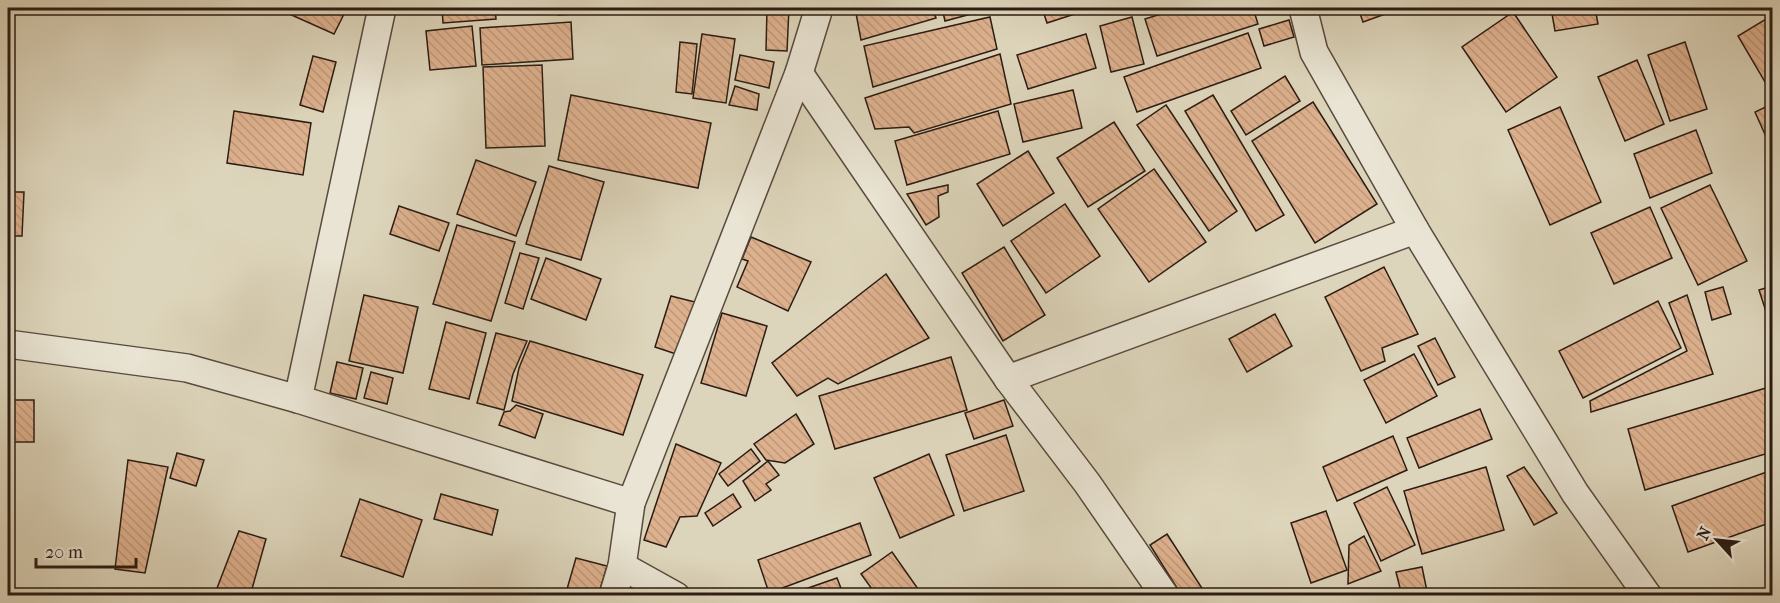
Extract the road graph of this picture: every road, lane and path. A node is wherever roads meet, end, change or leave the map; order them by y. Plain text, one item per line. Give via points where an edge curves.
1 (382, 8) edge
2 (819, 8) edge
3 (1303, 8) edge
4 (799, 73) junction
5 (1415, 230) junction
6 (8, 345) edge
7 (1008, 379) junction
8 (298, 399) junction
9 (631, 503) junction
10 (622, 566) junction
11 (614, 596) edge
12 (676, 596) edge
13 (1165, 596) edge
14 (1648, 596) edge

1 - 8 street
2 - 4 street
3 - 5 street via 1314,52
4 - 7 street
4 - 9 street
5 - 7 street
5 - 14 street via 1575,494
6 - 8 street via 187,368
7 - 13 street via 1087,483
8 - 9 street
9 - 10 street
10 - 11 street
10 - 12 street

